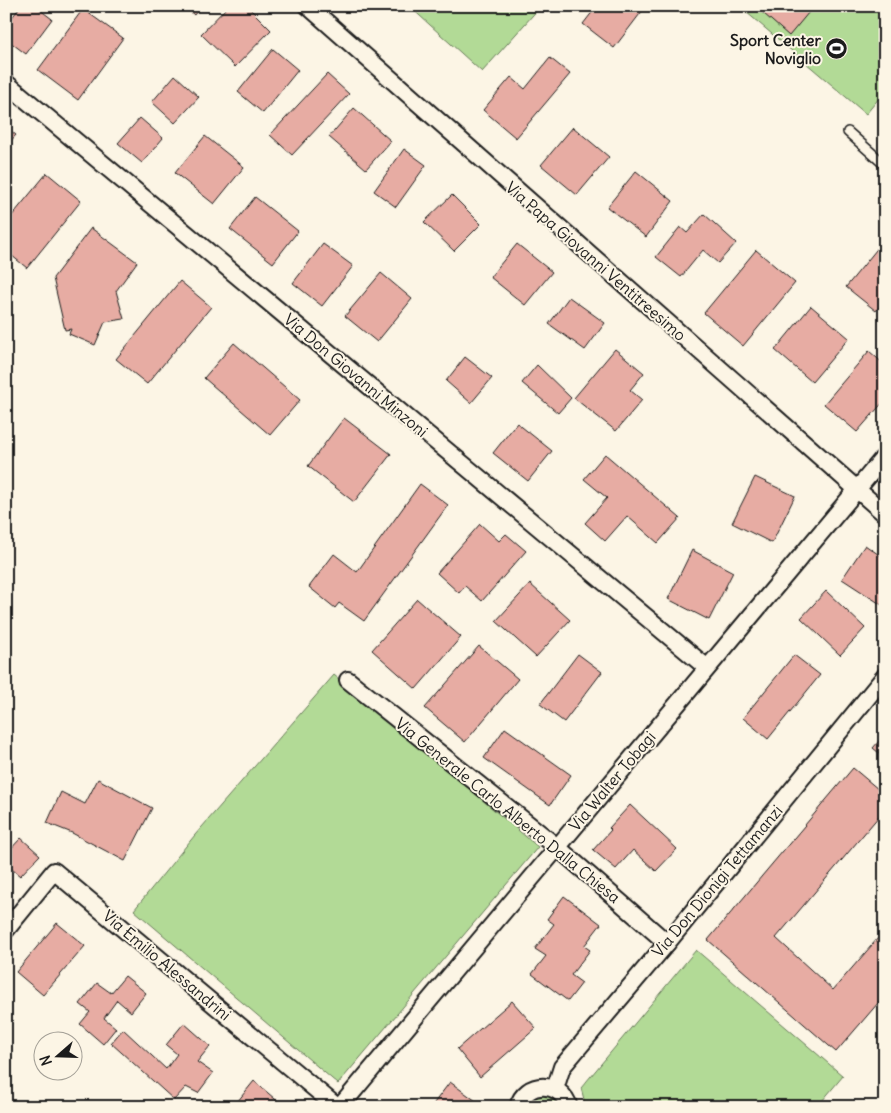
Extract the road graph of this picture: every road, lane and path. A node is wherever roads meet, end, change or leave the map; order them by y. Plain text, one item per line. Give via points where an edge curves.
1 (308, 6) edge
2 (6, 83) edge
3 (848, 132) dead end
4 (885, 165) edge
5 (885, 456) edge
6 (856, 490) junction
7 (885, 514) edge
8 (706, 667) junction
9 (885, 676) edge
10 (348, 680) dead end
11 (557, 847) junction
12 (6, 930) edge
13 (667, 943) junction
14 (555, 1088) junction
15 (339, 1107) edge
16 (518, 1107) edge
17 (568, 1107) edge

1 - 6 street, Via Papa Giovanni Ventitreesimo
2 - 8 street, Via Don Giovanni Minzoni
3 - 4 lane
5 - 6 street, Via Walter Tobagi
6 - 7 street, Via Papa Giovanni Ventitreesimo
6 - 8 street, Via Walter Tobagi
8 - 11 street, Via Walter Tobagi
9 - 13 street, Via Don Dionigi Tettamanzi
10 - 11 street, Via Generale Carlo Alberto Dalla Chiesa
11 - 13 street, Via Generale Carlo Alberto Dalla Chiesa
11 - 15 street, Via Walter Tobagi
12 - 15 street, Via Emilio Alessandrini via 54,871
13 - 14 street, Via Don Dionigi Tettamanzi via 562,1068
14 - 16 street via 535,1087 527,1091
14 - 17 street

